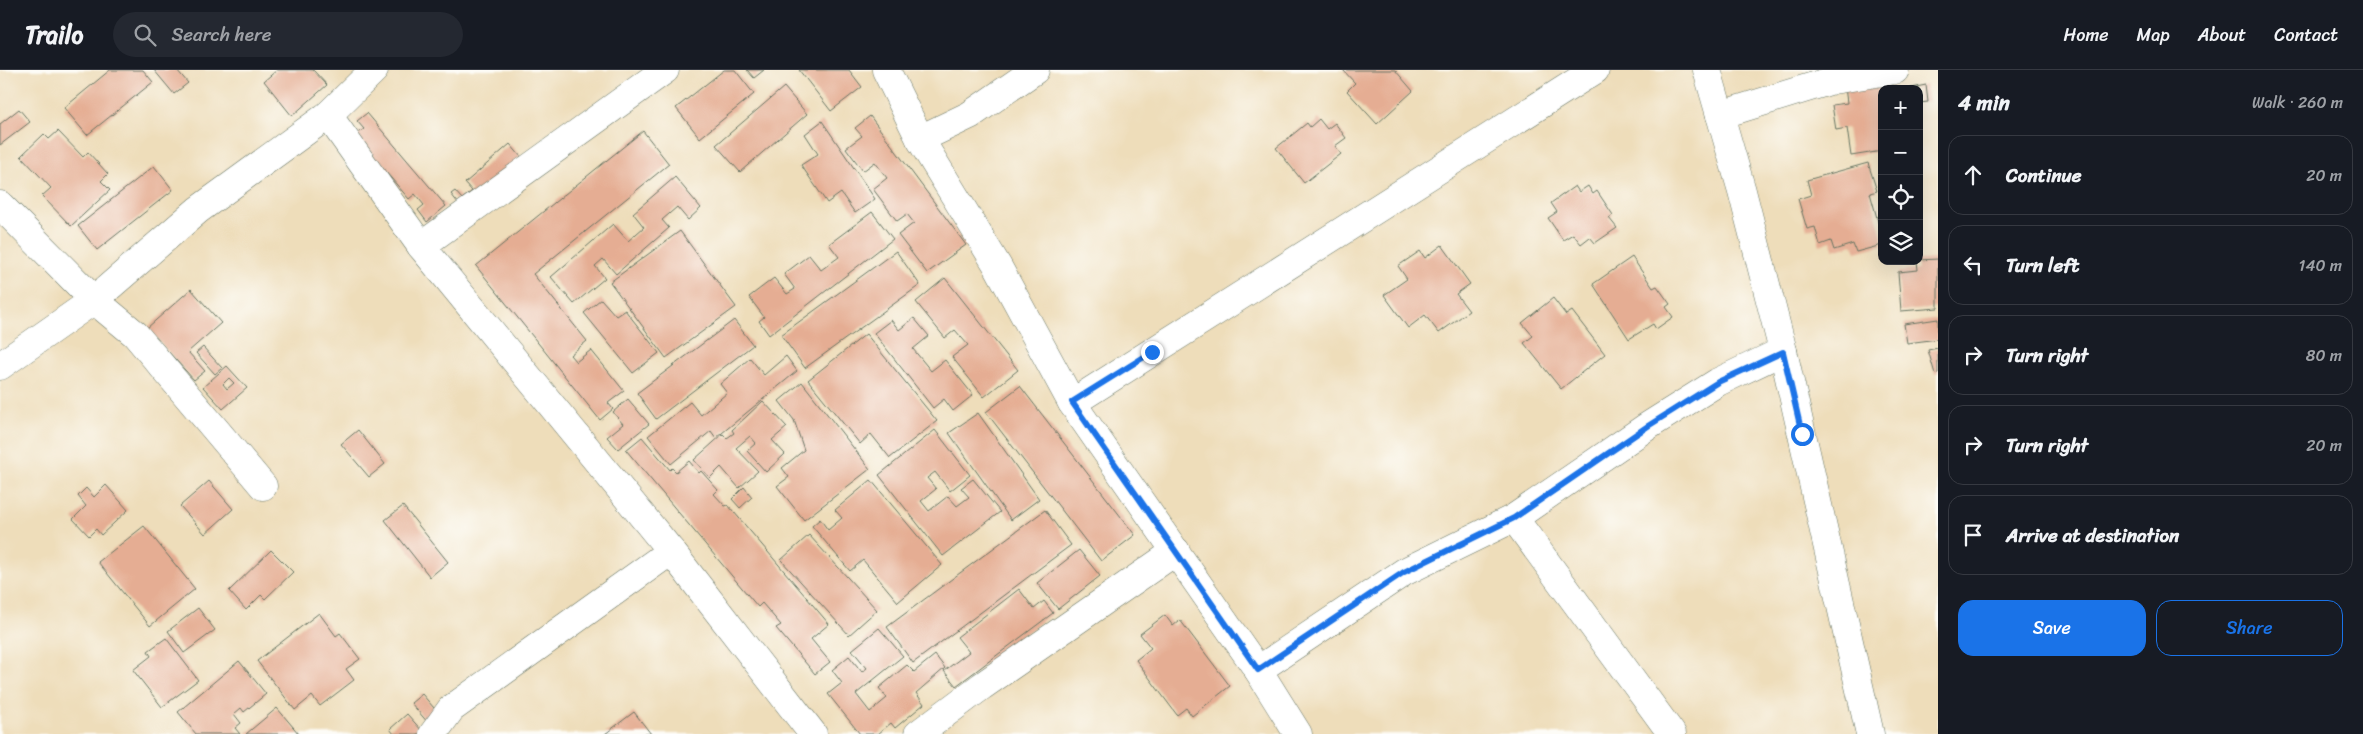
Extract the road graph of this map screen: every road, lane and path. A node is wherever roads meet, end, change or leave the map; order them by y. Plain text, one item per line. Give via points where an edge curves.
1 (665, 70) edge
2 (886, 70) edge
3 (1035, 70) edge
4 (1595, 70) edge
5 (1707, 70) edge
6 (1895, 70) edge
7 (368, 72) edge
8 (328, 114) junction
9 (1720, 115) junction
10 (920, 139) junction
11 (0, 205) edge
12 (421, 246) junction
13 (94, 300) junction
14 (1783, 352) junction
15 (0, 366) edge
16 (1072, 402) junction
17 (263, 486) dead end
18 (1514, 518) junction
19 (671, 551) junction
20 (1176, 551) junction
21 (1258, 670) junction
22 (433, 734) edge
23 (812, 734) edge
24 (918, 734) edge
25 (1298, 734) edge
26 (1672, 734) edge
27 (1870, 734) edge

1 - 12 street
2 - 10 street
3 - 10 street via 970,116
4 - 16 street
5 - 9 street
6 - 9 street via 1833,80
7 - 8 street
8 - 12 street
8 - 13 street via 198,210
9 - 14 street
10 - 16 street via 998,265
11 - 13 street
12 - 19 street
13 - 15 street
13 - 17 street via 135,334
14 - 18 street via 1718,382
14 - 27 street
16 - 20 street
18 - 21 street via 1404,572
18 - 26 street
19 - 22 street via 451,709
19 - 23 street
20 - 21 street
20 - 24 street
21 - 25 street

